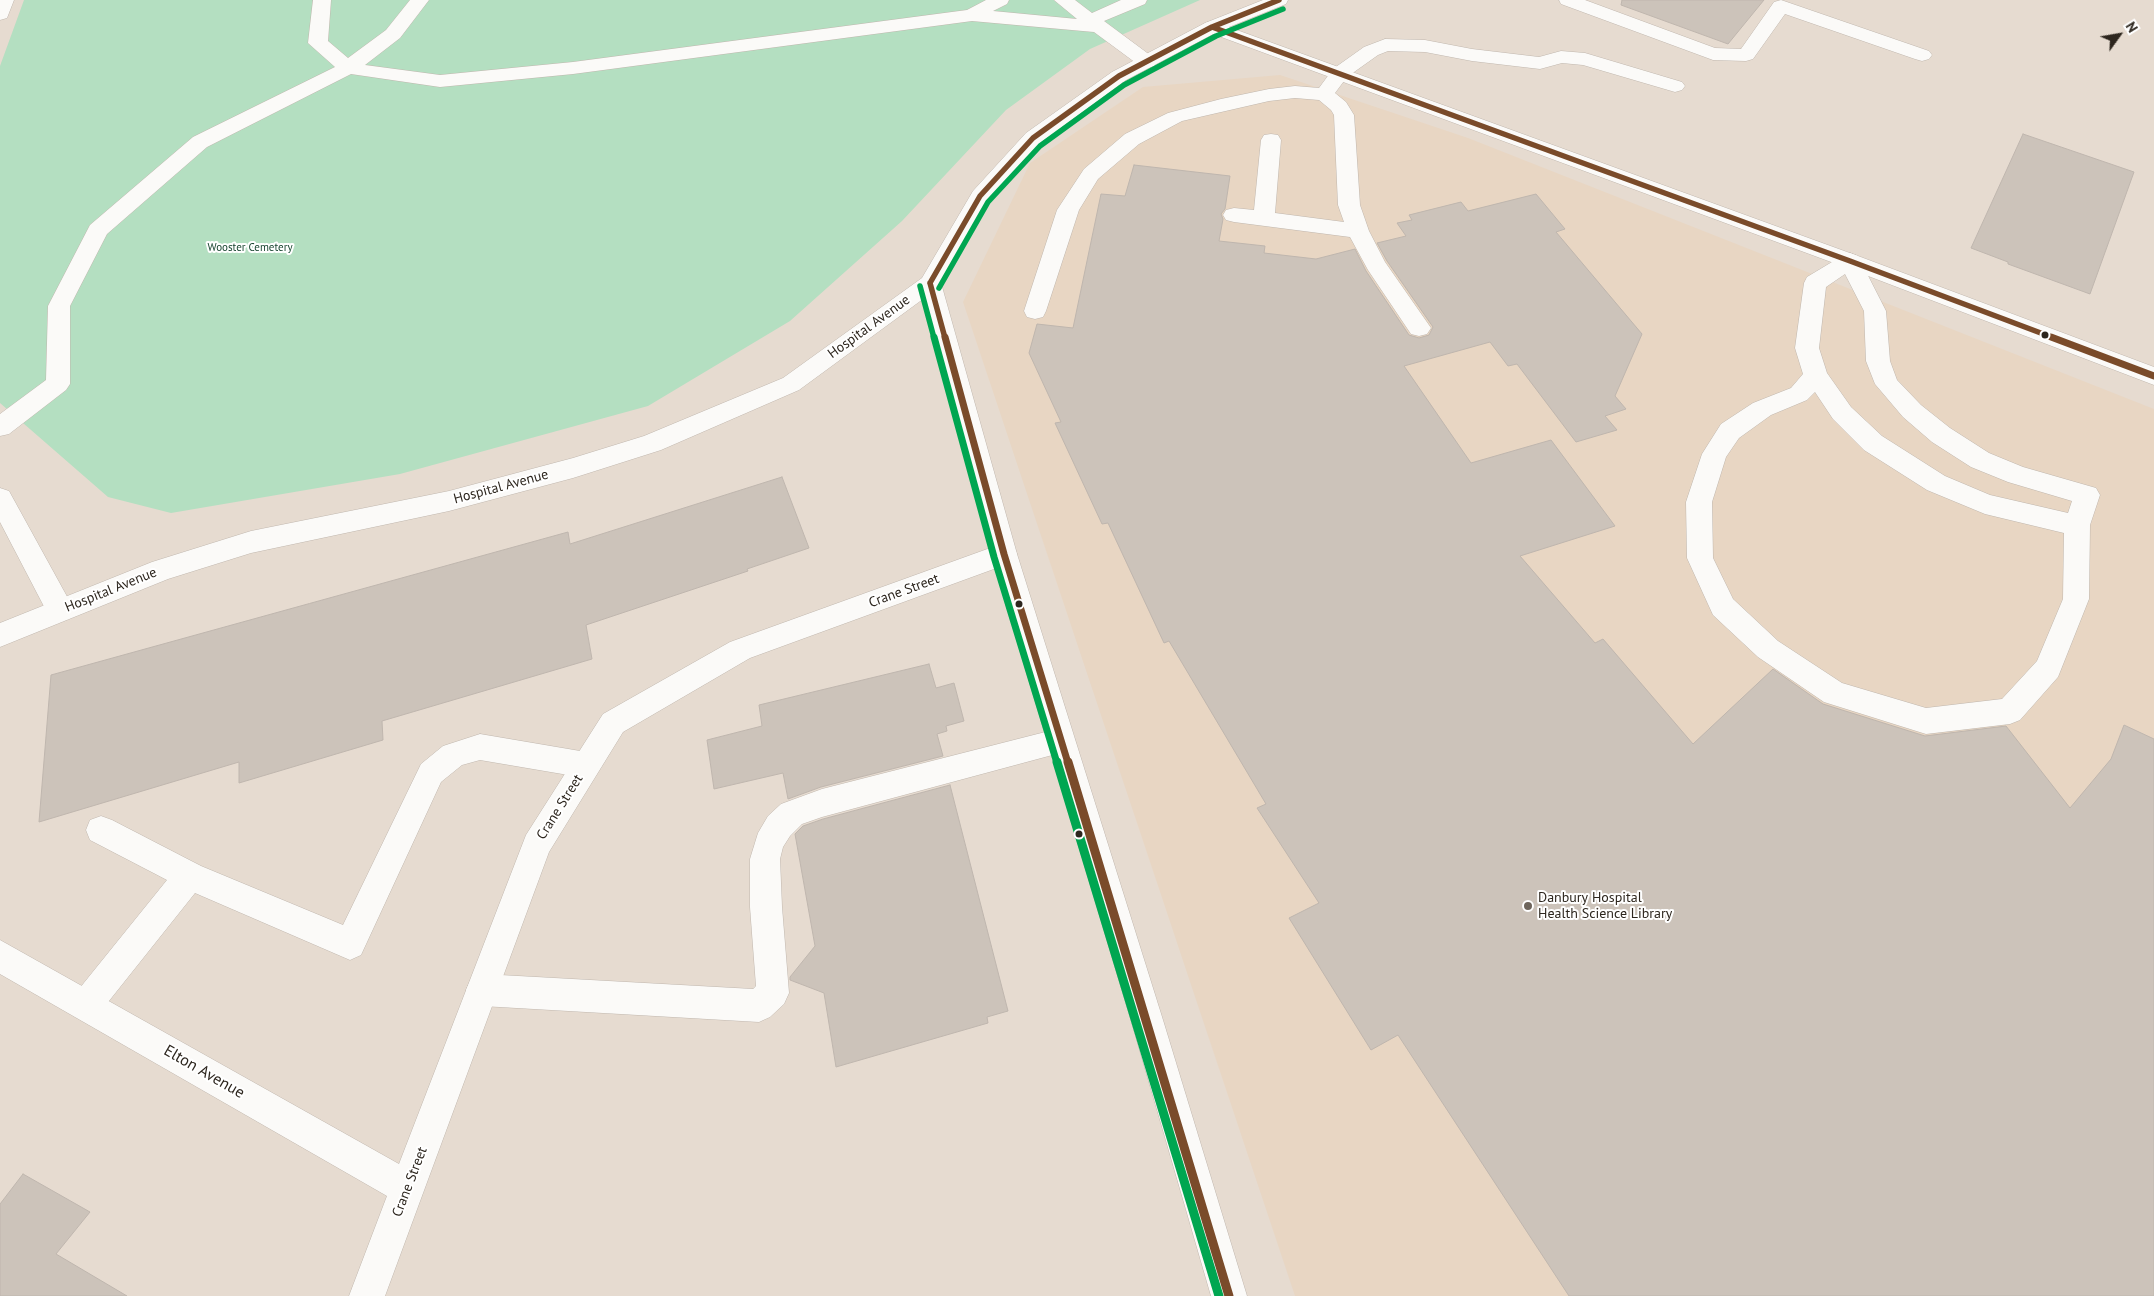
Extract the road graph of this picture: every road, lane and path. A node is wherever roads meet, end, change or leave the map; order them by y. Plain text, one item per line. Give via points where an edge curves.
1 (5, 0) edge
2 (322, 0) edge
3 (420, 0) edge
4 (1000, 0) edge
5 (1063, 0) edge
6 (1138, 0) edge
7 (1279, 0) edge
8 (1568, 0) edge
9 (0, 14) edge
10 (972, 14) junction
11 (1095, 24) junction
12 (1212, 27) junction
13 (1922, 55) dead end
14 (1147, 62) junction
15 (348, 68) junction
16 (1340, 73) junction
17 (1675, 86) dead end
18 (1324, 94) junction
19 (1271, 140) dead end
20 (1234, 215) dead end
21 (1264, 220) junction
22 (1358, 231) junction
23 (1850, 261) junction
24 (930, 283) junction
25 (1035, 311) dead end
26 (1419, 328) dead end
27 (1815, 374) junction
28 (2154, 376) edge
29 (0, 427) edge
30 (0, 498) edge
31 (2077, 525) junction
32 (1004, 554) junction
33 (60, 610) junction
34 (0, 635) edge
35 (1061, 741) junction
36 (586, 766) junction
37 (101, 830) dead end
38 (190, 876) junction
39 (0, 956) edge
40 (482, 990) junction
41 (86, 1005) junction
42 (408, 1188) junction
43 (367, 1296) edge
44 (1229, 1296) edge

1 - 9 street
2 - 15 street via 318,43
3 - 15 street via 393,34
4 - 10 street
5 - 11 street
6 - 11 street via 1107,12
7 - 12 street, Hospital Avenue
8 - 13 street via 1713,54 1746,56 1781,6
10 - 11 street
10 - 15 street via 573,68 440,81
11 - 14 street
12 - 14 street, Hospital Avenue
12 - 16 street
14 - 24 street, Hospital Avenue via 1119,76 1033,138 980,196
15 - 29 street via 200,142 98,230 59,306 58,384
16 - 17 street via 1385,45 1425,46 1540,62 1562,57 1585,58
16 - 18 street
16 - 23 street
18 - 22 street via 1339,106 1344,116 1349,205
18 - 25 street via 1295,92 1220,104 1175,118 1132,139 1090,174 1068,210
19 - 21 street
20 - 21 street
21 - 22 street
22 - 26 street via 1376,265
23 - 27 street via 1815,284 1807,348
23 - 28 street
23 - 31 street via 1875,311 1878,361 1887,384 1941,435 1980,460 2017,475 2088,496
24 - 32 street
24 - 33 street, Hospital Avenue via 791,384 652,444 449,501 250,542 161,570
27 - 31 street via 1842,413 1873,443 1936,483 1985,504
27 - 31 street via 1799,394 1762,409 1730,431 1714,454 1699,502 1700,558 1723,607 1768,649 1834,693 1926,720 2010,711 2048,668 2076,599
30 - 33 street
32 - 35 street
32 - 36 street, Crane Street via 740,650 614,722
33 - 34 street, Hospital Avenue
35 - 40 street via 822,803 792,814 779,826 769,843 765,860 772,993 759,1006
35 - 44 street
36 - 38 street via 480,748 453,755 431,773 350,944
36 - 40 street, Crane Street via 536,845
37 - 38 street
38 - 41 street
39 - 41 street, Elton Avenue
40 - 42 street, Crane Street
41 - 42 street, Elton Avenue
42 - 43 street, Crane Street

